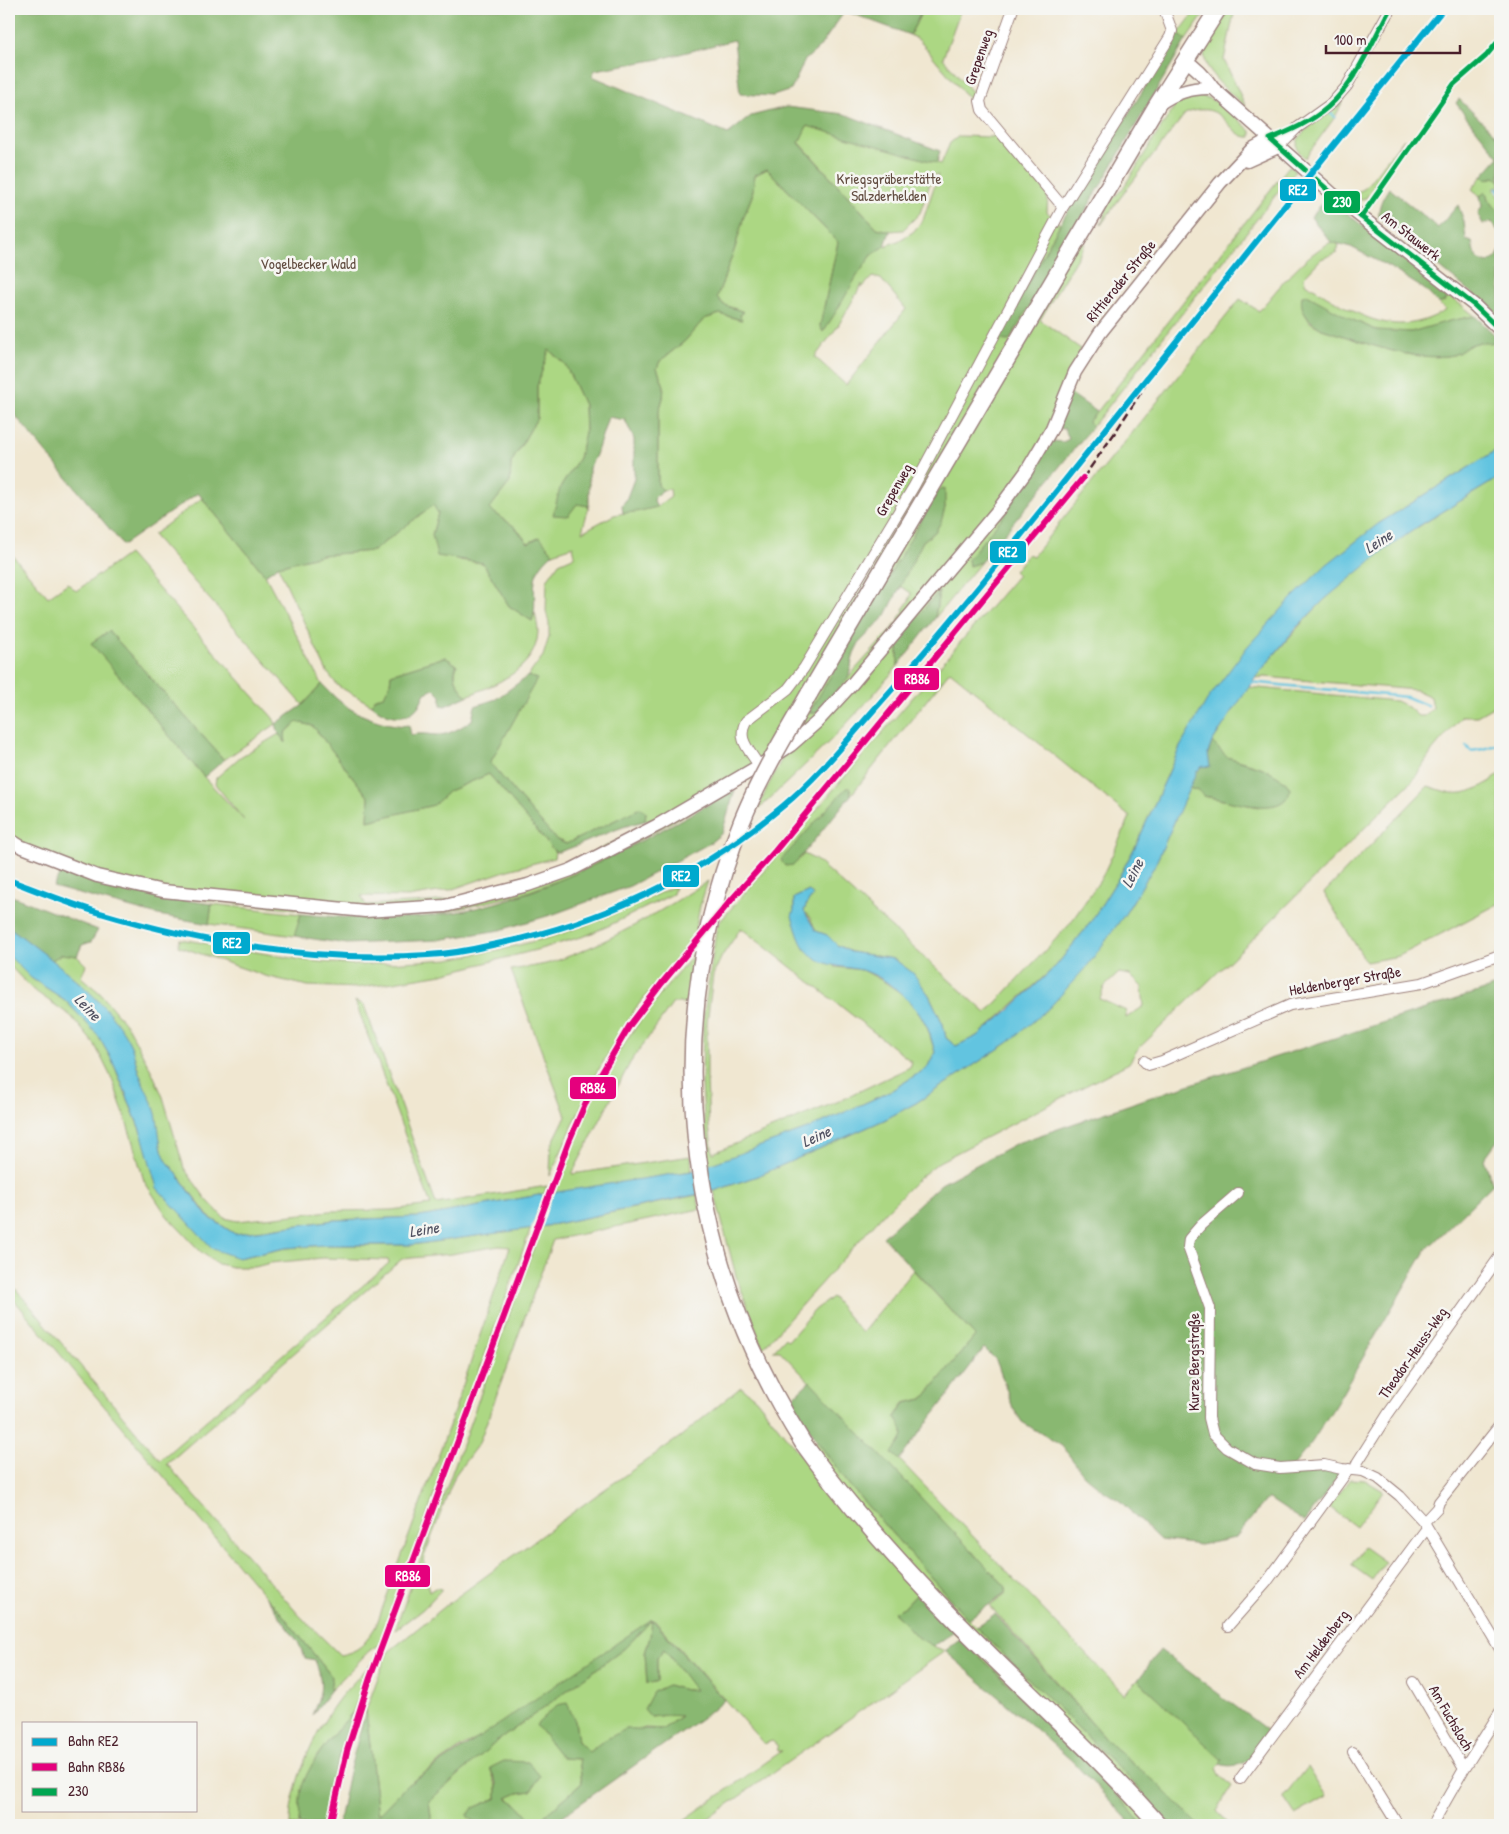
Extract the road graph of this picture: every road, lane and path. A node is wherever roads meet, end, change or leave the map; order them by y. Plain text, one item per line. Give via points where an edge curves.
1 (1013, 9) edge
2 (1164, 9) edge
3 (1218, 9) edge
4 (1390, 9) edge
5 (1185, 60) junction
6 (1213, 88) junction
7 (1158, 105) junction
8 (1274, 143) junction
9 (1063, 206) junction
10 (1498, 327) edge
11 (759, 766) junction
12 (9, 839) edge
13 (1500, 955) edge
14 (1144, 1061) dead end
15 (1238, 1193) dead end
16 (1500, 1256) edge
17 (1500, 1425) edge
18 (1352, 1470) junction
19 (1425, 1525) junction
20 (1228, 1626) dead end
21 (1500, 1649) edge
22 (1413, 1682) dead end
23 (1500, 1712) edge
24 (1353, 1752) dead end
25 (1464, 1769) junction
26 (1240, 1779) dead end
27 (1159, 1825) edge
28 (1398, 1825) edge
29 (1432, 1825) edge

1 - 9 street, Grepenweg via 980,101 982,110
2 - 9 street, Grepenweg via 1172,31 1170,36
3 - 5 main road
4 - 8 street via 1347,86 1332,103
5 - 6 street, Am Stauwerk via 1186,67 1195,78
5 - 7 main road
6 - 7 street via 1184,91
6 - 8 street, Am Stauwerk
7 - 27 main road, bridge via 809,694 754,794 725,869 712,916 701,972 693,1057 697,1152 718,1256 751,1348 772,1392 802,1442 876,1536
8 - 10 street, Am Stauwerk via 1337,198
8 - 11 street, Rittieroder Straße via 1236,167 1220,183 1100,333 1069,384 1052,428 1036,457 1008,497 852,684 804,734
9 - 11 street, Grepenweg via 914,486 804,668 788,689 746,720 742,740
11 - 12 street, Rittieroder Straße via 658,825 571,870 528,885 445,906 365,911 163,891 97,876
13 - 14 street, Heldenberger Straße via 1422,983 1290,1005 1162,1061 1148,1065
15 - 18 street, Kurze Bergstraße via 1201,1225 1189,1239 1188,1247 1210,1308 1208,1418 1213,1434 1227,1448 1254,1464 1280,1468 1324,1465
16 - 18 street, Theodor-Heuss-Weg
17 - 19 street via 1439,1502
18 - 19 street, Kurze Bergstraße via 1378,1478 1400,1496
18 - 20 street via 1266,1583
19 - 21 street, Kurze Bergstraße
19 - 26 street, Am Heldenberg
22 - 25 street, Am Fuchsloch
23 - 25 street, Am Fuchsloch
24 - 28 street
25 - 29 street, Am Fuchsloch

